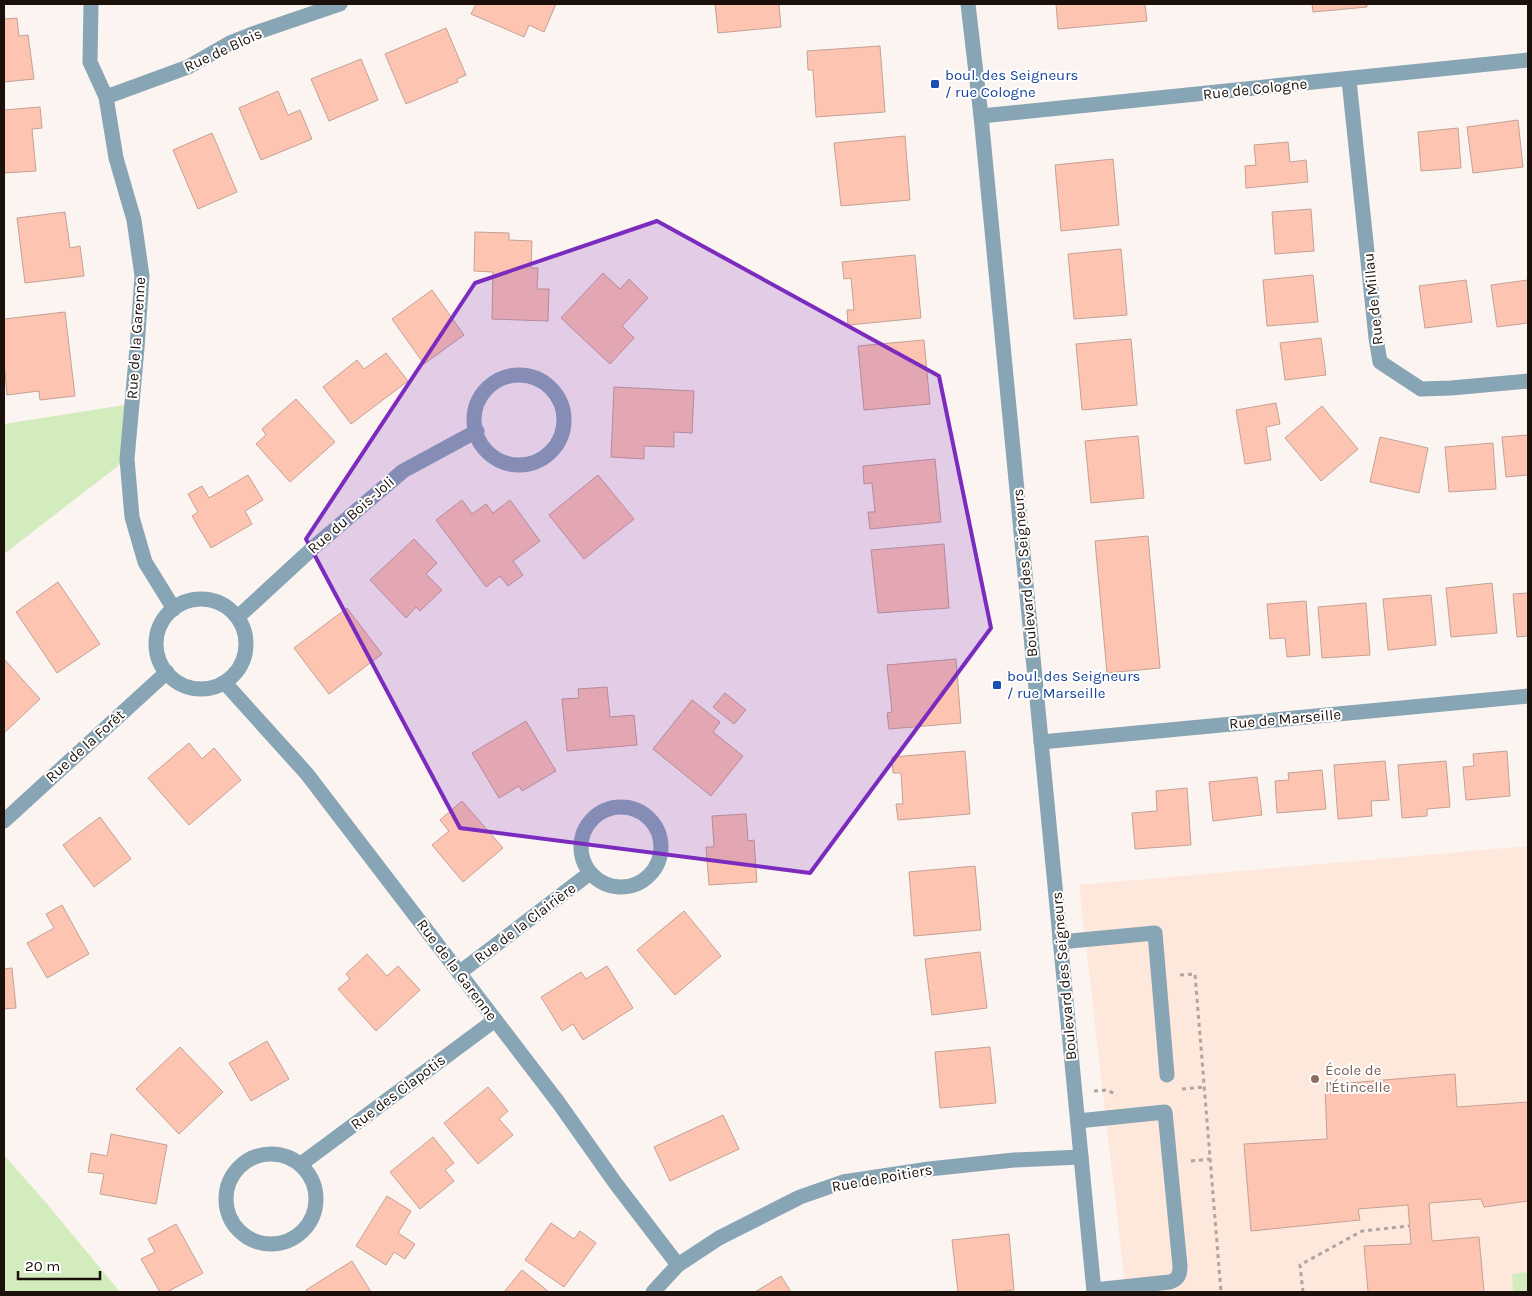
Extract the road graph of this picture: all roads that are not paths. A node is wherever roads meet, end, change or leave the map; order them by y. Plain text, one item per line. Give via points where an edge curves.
1 (92, 4) edge
2 (340, 4) edge
3 (968, 4) edge
4 (1528, 60) edge
5 (1349, 80) junction
6 (106, 97) junction
7 (981, 116) junction
8 (1528, 381) edge
9 (477, 431) junction
10 (174, 609) junction
11 (238, 616) junction
12 (166, 672) junction
13 (225, 683) junction
14 (1528, 696) edge
15 (1041, 742) junction
16 (4, 820) edge
17 (590, 873) junction
18 (1060, 942) junction
19 (459, 972) junction
20 (496, 1020) junction
21 (1167, 1075) dead end
22 (1078, 1121) junction
23 (1081, 1157) junction
24 (301, 1164) junction
25 (678, 1265) junction
26 (1094, 1291) edge
27 (653, 1292) edge

1 - 6 street, Rue de la Garenne via 90,62
2 - 6 street, Rue de Blois via 255,33 188,68
3 - 7 street, Boulevard des Seigneurs
4 - 5 street, Rue de Cologne
5 - 7 street, Rue de Cologne
5 - 8 street, Rue de Millau via 1380,362 1421,389
6 - 10 street, Rue de la Garenne via 116,158 134,220 142,276 127,459 132,517 145,562
7 - 15 street, Boulevard des Seigneurs
9 - 9 street via 481,445 490,455 517,465 531,463 555,447 561,434 561,406 554,392 543,382 528,376 498,379 477,401 473,416
9 - 11 street, Rue du Bois-Joli via 402,471
10 - 11 street via 200,599 214,601
10 - 12 street via 164,619 156,646
11 - 13 street via 244,630 244,660
12 - 13 street via 188,687 213,688
12 - 16 street, Rue de la Forêt
13 - 19 street, Rue de la Garenne via 307,774
14 - 15 street, Rue de Marseille
15 - 18 street, Boulevard des Seigneurs
17 - 17 street, Rue de la Clairière via 600,882 626,888 650,876 661,852 661,839 648,816 623,806 610,808 588,823 580,849
17 - 19 street, Rue de la Clairière
18 - 21 street via 1154,933
18 - 22 street, Boulevard des Seigneurs
19 - 20 street, Rue de la Garenne
20 - 24 street, Rue des Clapotis
20 - 25 street, Rue de la Garenne
22 - 23 street, Boulevard des Seigneurs
22 - 26 street via 1165,1112 1180,1266 1180,1274 1170,1282
23 - 25 street, Rue de Poitiers via 928,1169 843,1182 800,1197 719,1238
23 - 26 street, Boulevard des Seigneurs
24 - 24 street via 310,1175 316,1203 305,1229 294,1238 266,1244 240,1232 230,1219 226,1204 226,1189 232,1174 257,1155 287,1156
25 - 27 street, Rue de Poitiers

